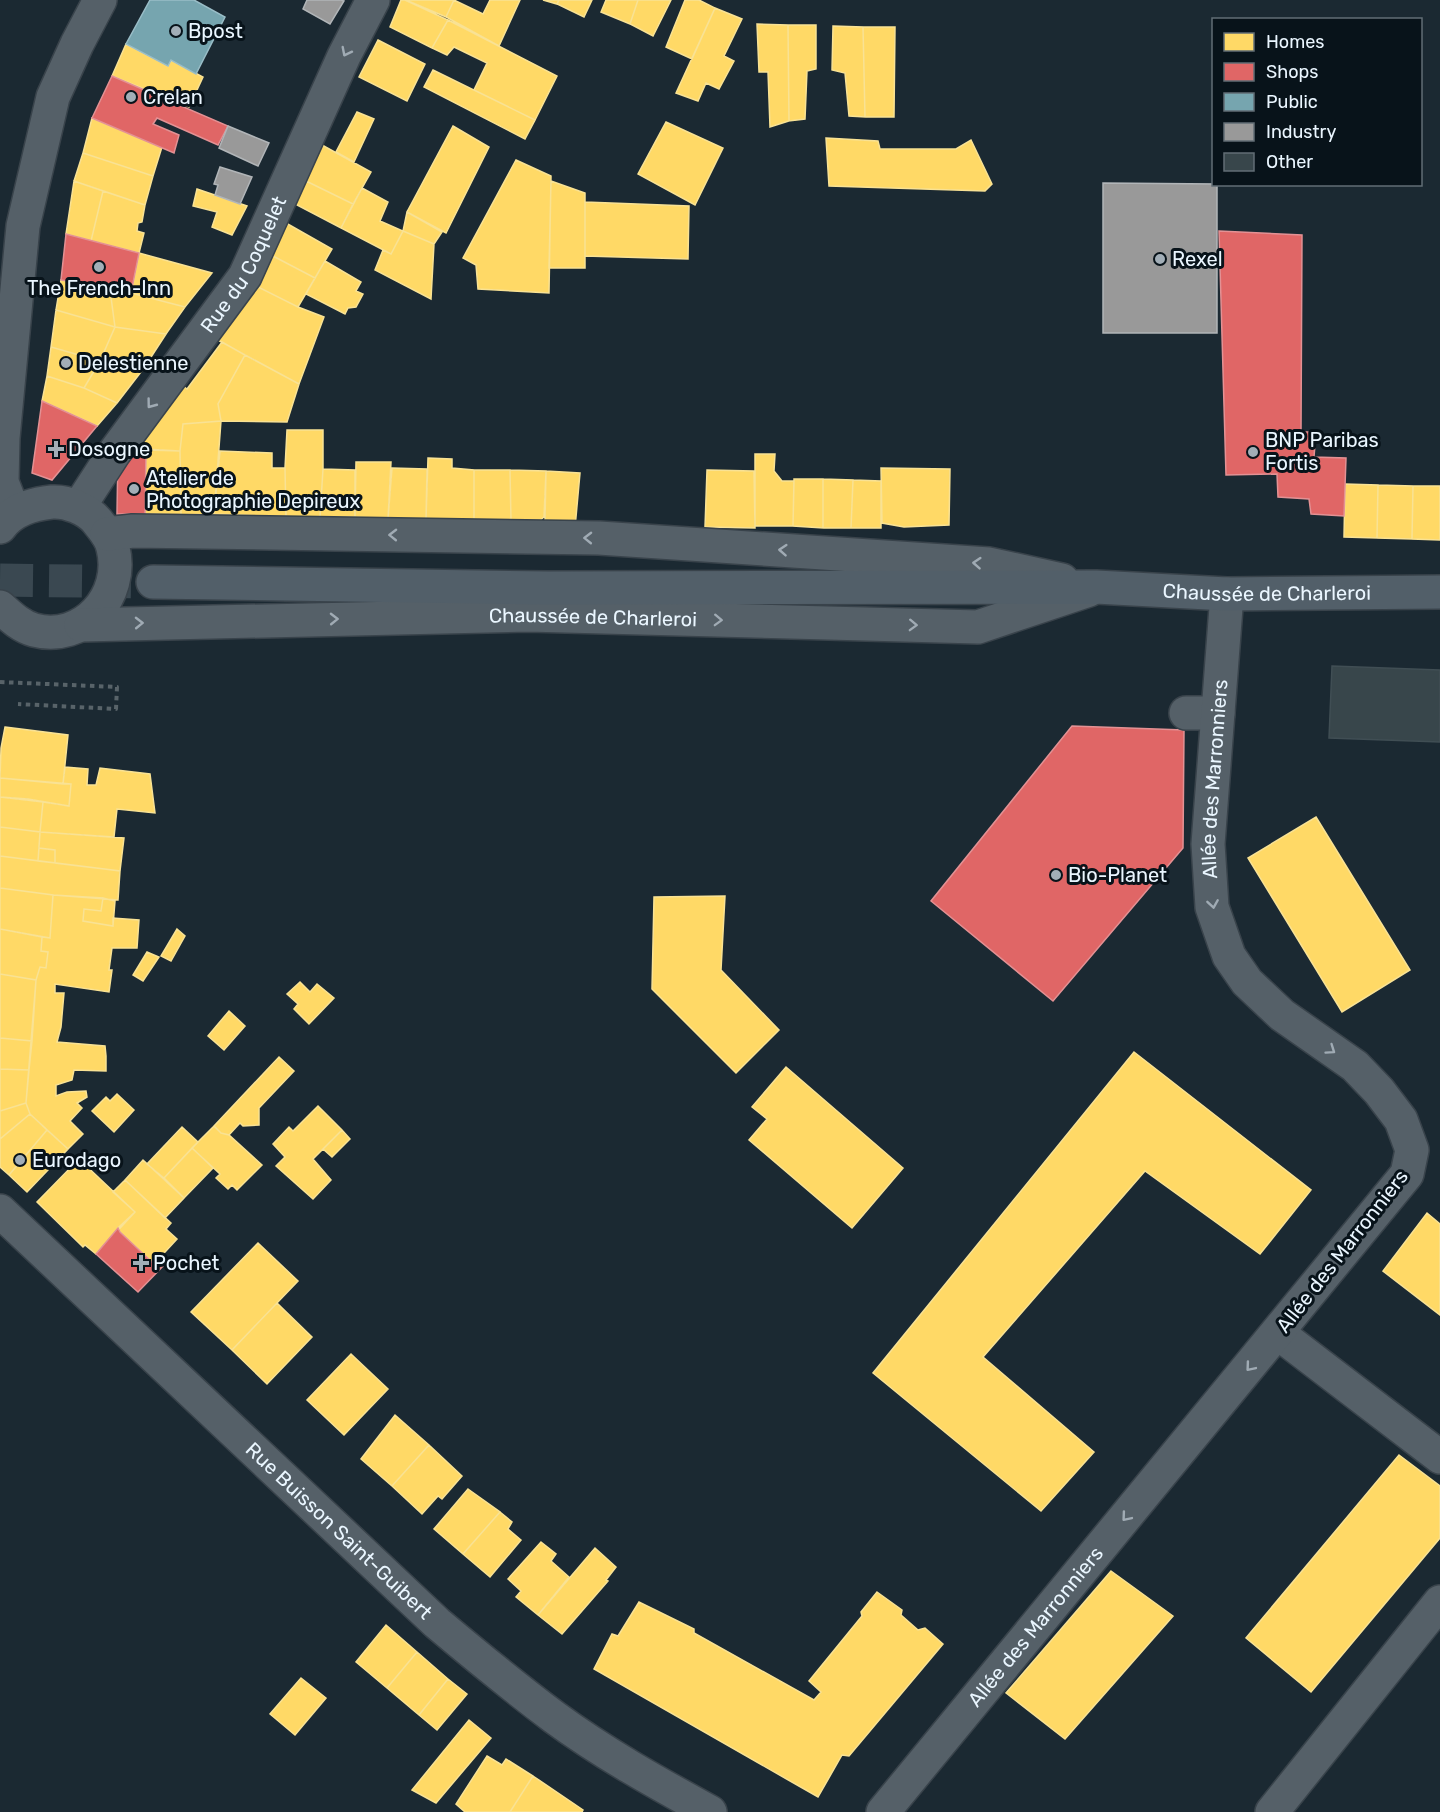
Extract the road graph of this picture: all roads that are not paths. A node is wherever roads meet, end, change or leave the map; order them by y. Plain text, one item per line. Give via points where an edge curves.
1 (100, 0) edge
2 (373, 0) edge
3 (79, 507) junction
4 (7, 520) edge
5 (107, 534) junction
6 (153, 582) tunnel mouth
7 (1096, 587) junction
8 (1440, 592) edge
9 (1227, 594) junction
10 (5, 621) edge
11 (81, 625) junction
12 (0, 1211) edge
13 (1278, 1334) junction
14 (1440, 1457) edge
15 (1440, 1602) edge
16 (710, 1812) edge
17 (883, 1812) edge
18 (1272, 1812) edge

1 - 4 street via 53,97 23,226 3,438 2,482
2 -> 3 street, Rue du Coquelet via 245,276 114,453
3 - 4 street via 58,502 34,504
3 - 5 street via 94,517
7 -> 5 street, Chaussée de Charleroi via 990,564 599,538 133,531
5 - 11 street via 116,568 112,589 102,606
6 - 7 main road, Chaussée de Charleroi via 548,588
7 - 9 main road, Chaussée de Charleroi
11 -> 7 street, Chaussée de Charleroi via 528,615 978,627
8 - 9 main road, Chaussée de Charleroi
9 -> 13 street, Allée des Marronniers via 1207,663 1202,713 1212,907 1229,956 1247,982 1282,1015 1355,1066 1401,1120 1412,1150 1407,1174
10 - 11 street, Chaussée de Charleroi via 56,632
12 - 16 street, Rue Buisson Saint-Guibert via 437,1623 556,1718 619,1760
13 - 14 street
13 -> 17 street, Allée des Marronniers
15 - 18 street

